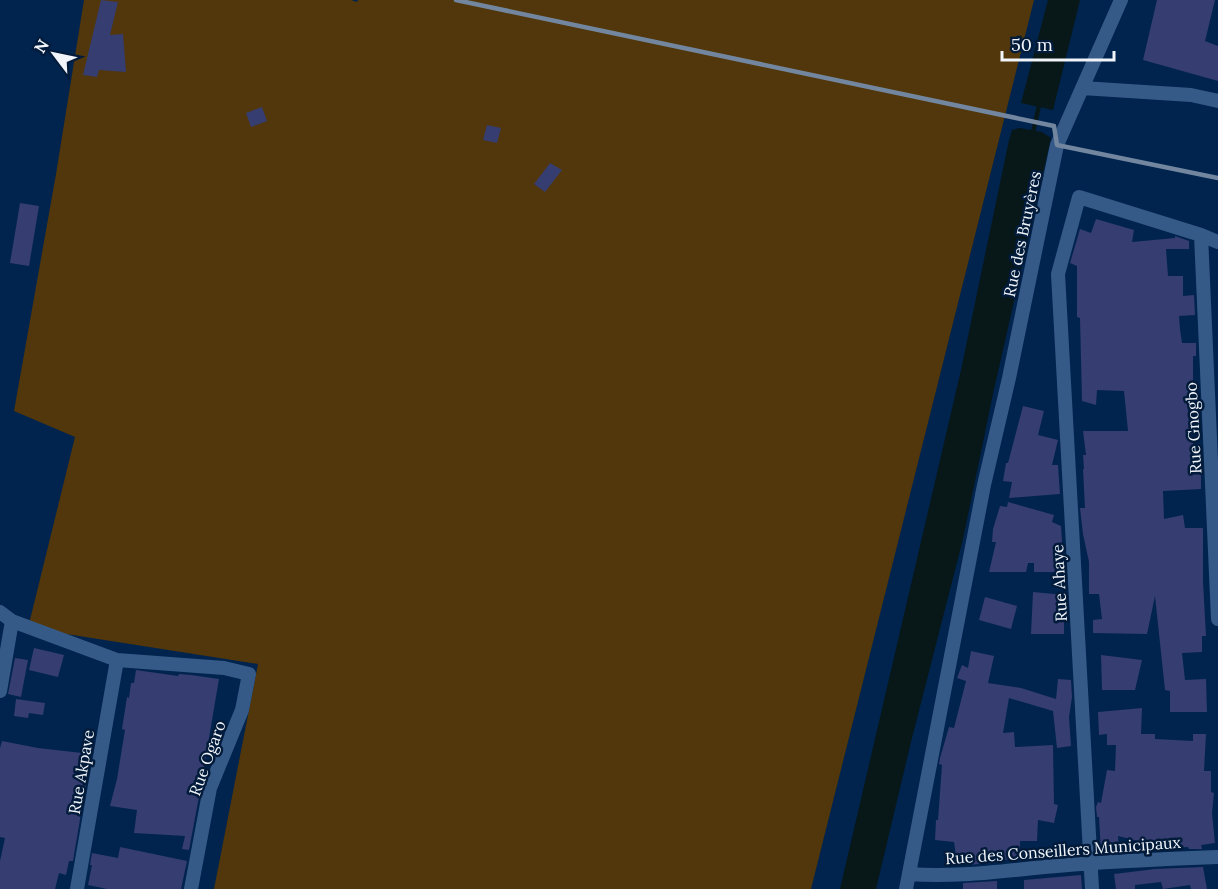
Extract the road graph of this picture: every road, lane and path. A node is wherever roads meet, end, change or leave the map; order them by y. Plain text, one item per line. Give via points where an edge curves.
1 (1121, 0) edge
2 (1082, 88) junction
3 (1218, 101) edge
4 (1201, 235) junction
5 (1218, 242) edge
6 (0, 612) edge
7 (1218, 619) edge
8 (12, 621) junction
9 (117, 660) junction
10 (0, 691) edge
11 (1218, 857) edge
12 (1091, 863) junction
13 (909, 874) junction
14 (962, 874) junction
15 (77, 889) edge
16 (190, 889) edge
17 (906, 889) edge
18 (962, 889) edge
19 (1092, 889) edge

1 - 2 street, Rue des Bruyères
2 - 3 street via 1191,95
2 - 13 street, Rue des Bruyères via 1057,145 984,484
4 - 5 street
4 - 7 street, Rue Gnogbo
4 - 12 street, Rue Ahaye via 1079,197 1058,274
6 - 8 street
8 - 9 street
8 - 10 street
9 - 15 street, Rue Akpave
9 - 16 street, Rue Ogaro via 224,668 249,674 242,710 210,788
11 - 12 street, Rue des Conseillers Municipaux
12 - 14 street, Rue des Conseillers Municipaux
12 - 19 street, Rue Ahaye
13 - 14 street, Rue des Conseillers Municipaux
13 - 17 street, Rue des Bruyères
14 - 18 street

